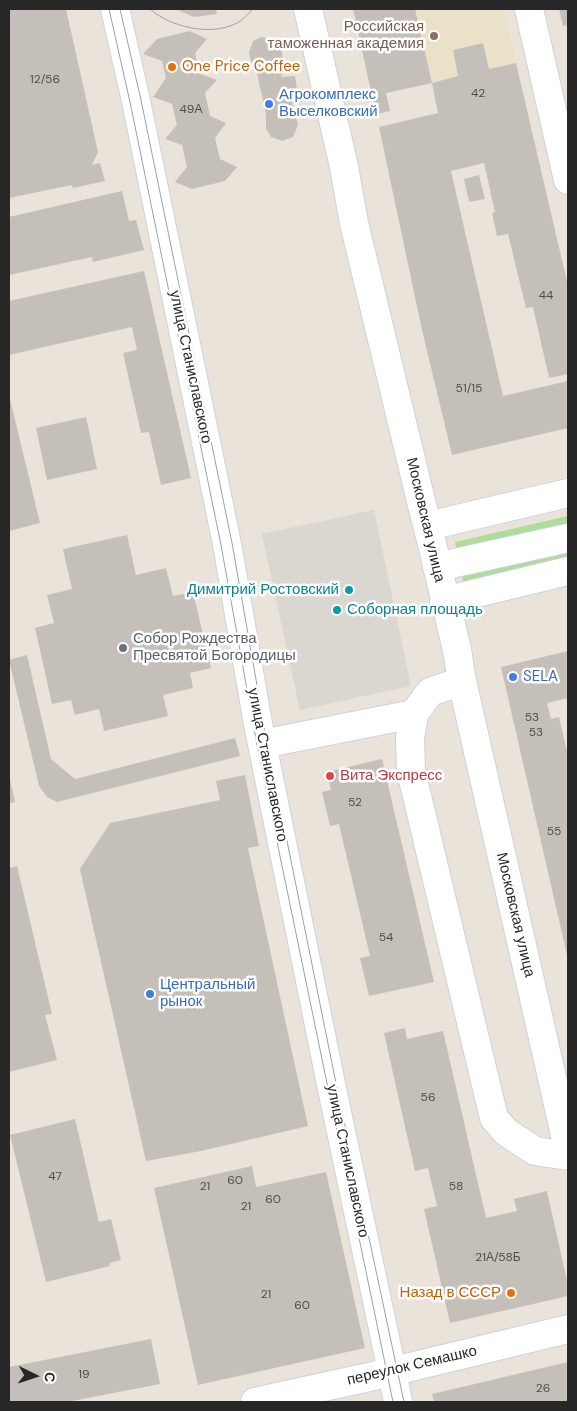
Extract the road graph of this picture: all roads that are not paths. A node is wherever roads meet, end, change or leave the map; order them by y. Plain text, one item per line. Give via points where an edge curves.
1 (115, 9) edge
2 (308, 9) edge
3 (529, 9) edge
4 (568, 180) edge
5 (568, 493) edge
6 (428, 526) junction
7 (568, 538) edge
8 (437, 567) junction
9 (568, 571) edge
10 (444, 601) junction
11 (462, 681) junction
12 (414, 714) junction
13 (262, 744) junction
14 (568, 1148) edge
15 (568, 1156) edge
16 (568, 1329) edge
17 (392, 1371) junction
18 (255, 1402) edge
19 (398, 1402) edge

1 - 13 street, улица Станиславского via 225,535
2 - 6 street, Московская улица via 356,232
3 - 4 street
5 - 6 street
6 - 8 street, Московская улица
7 - 8 street
8 - 10 street, Московская улица
9 - 10 street
10 - 11 street, Московская улица
11 - 12 street via 430,692
11 - 14 street, Московская улица
12 - 13 street
12 - 15 street via 410,738 411,771 494,1118 506,1132 534,1151
13 - 17 street, улица Станиславского
16 - 17 street, переулок Семашко
17 - 18 street, переулок Семашко
17 - 19 street, улица Станиславского

